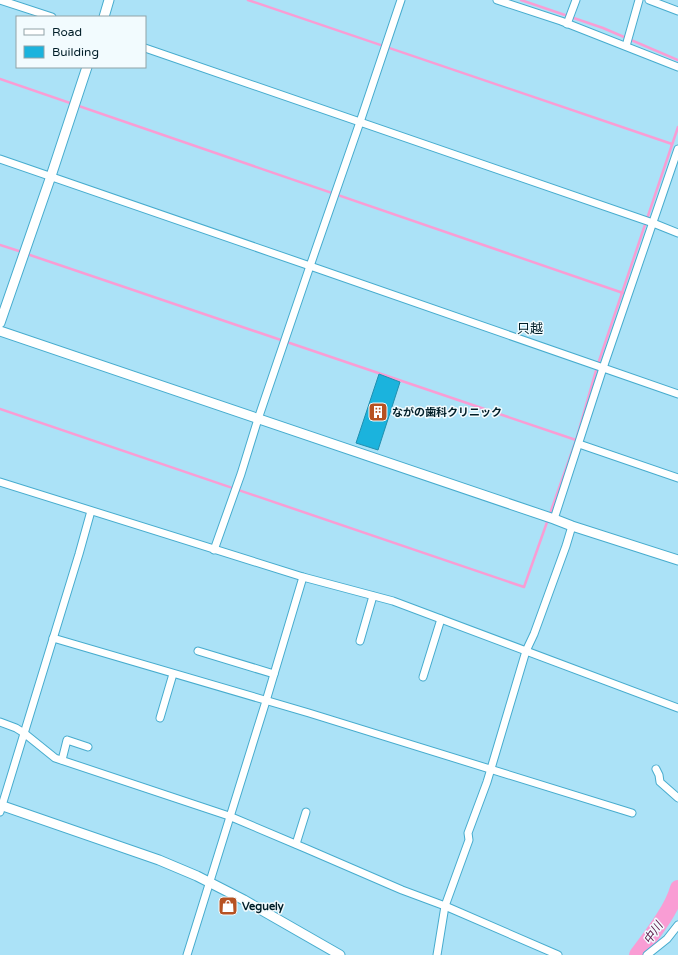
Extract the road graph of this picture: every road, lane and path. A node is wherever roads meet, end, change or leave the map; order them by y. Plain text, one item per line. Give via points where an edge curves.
1 (0, 0) edge
2 (109, 0) edge
3 (401, 0) edge
4 (497, 0) edge
5 (576, 0) edge
6 (639, 0) edge
7 (649, 0) edge
8 (678, 11) edge
9 (49, 16) edge
10 (104, 16) edge
11 (567, 24) junction
12 (626, 46) junction
13 (146, 48) edge
14 (678, 67) edge
15 (87, 68) edge
16 (360, 122) junction
17 (678, 149) edge
18 (0, 159) edge
19 (51, 176) junction
20 (653, 223) junction
21 (678, 233) edge
22 (310, 266) junction
23 (0, 323) edge
24 (0, 332) edge
25 (603, 368) junction
26 (678, 394) edge
27 (258, 419) junction
28 (579, 444) junction
29 (678, 478) edge
30 (0, 482) edge
31 (91, 511) junction
32 (554, 519) junction
33 (572, 526) junction
34 (214, 550) junction
35 (678, 560) edge
36 (302, 578) junction
37 (373, 596) junction
38 (441, 619) junction
39 (53, 638) junction
40 (360, 641) dead end
41 (198, 651) dead end
42 (526, 651) junction
43 (173, 674) junction
44 (274, 674) junction
45 (423, 677) dead end
46 (266, 701) junction
47 (678, 708) edge
48 (160, 718) dead end
49 (0, 722) edge
50 (24, 733) junction
51 (88, 747) dead end
52 (62, 760) junction
53 (656, 769) dead end
54 (491, 770) junction
55 (678, 798) edge
56 (1, 807) edge
57 (306, 812) dead end
58 (632, 813) dead end
59 (229, 816) junction
60 (296, 844) junction
61 (210, 882) junction
62 (445, 906) junction
63 (678, 925) edge
64 (187, 955) edge
65 (340, 955) edge
66 (437, 955) edge
67 (558, 955) edge
68 (647, 955) edge

1 - 9 street
2 - 10 street
3 - 16 street
4 - 11 street
5 - 11 street
6 - 12 street
7 - 8 street
11 - 12 street
12 - 14 street
13 - 16 street
15 - 19 street
16 - 20 street
16 - 22 street
17 - 20 street
18 - 19 street
19 - 22 street
19 - 23 street
20 - 21 street
20 - 25 street
22 - 25 street
22 - 27 street
24 - 27 street
25 - 26 street
25 - 28 street
27 - 32 street
27 - 34 street
28 - 29 street
28 - 32 street
30 - 31 street
31 - 34 street
31 - 39 street
32 - 33 street
33 - 35 street
33 - 42 street
34 - 36 street
36 - 37 street
36 - 44 street
37 - 38 street
37 - 40 street
38 - 42 street
38 - 45 street
39 - 43 street
39 - 50 street
41 - 44 street
42 - 47 street
42 - 54 street
43 - 46 street
43 - 48 street
44 - 46 street
46 - 54 street
46 - 59 street
49 - 50 street
50 - 52 street via 55,758
50 - 56 street
51 - 52 street via 67,740
52 - 59 street
53 - 55 street via 660,782
54 - 58 street
54 - 62 street
56 - 61 street via 159,860
57 - 60 street
59 - 60 street
59 - 61 street
60 - 62 street
61 - 64 street
61 - 65 street
62 - 66 street
62 - 67 street
63 - 68 street

